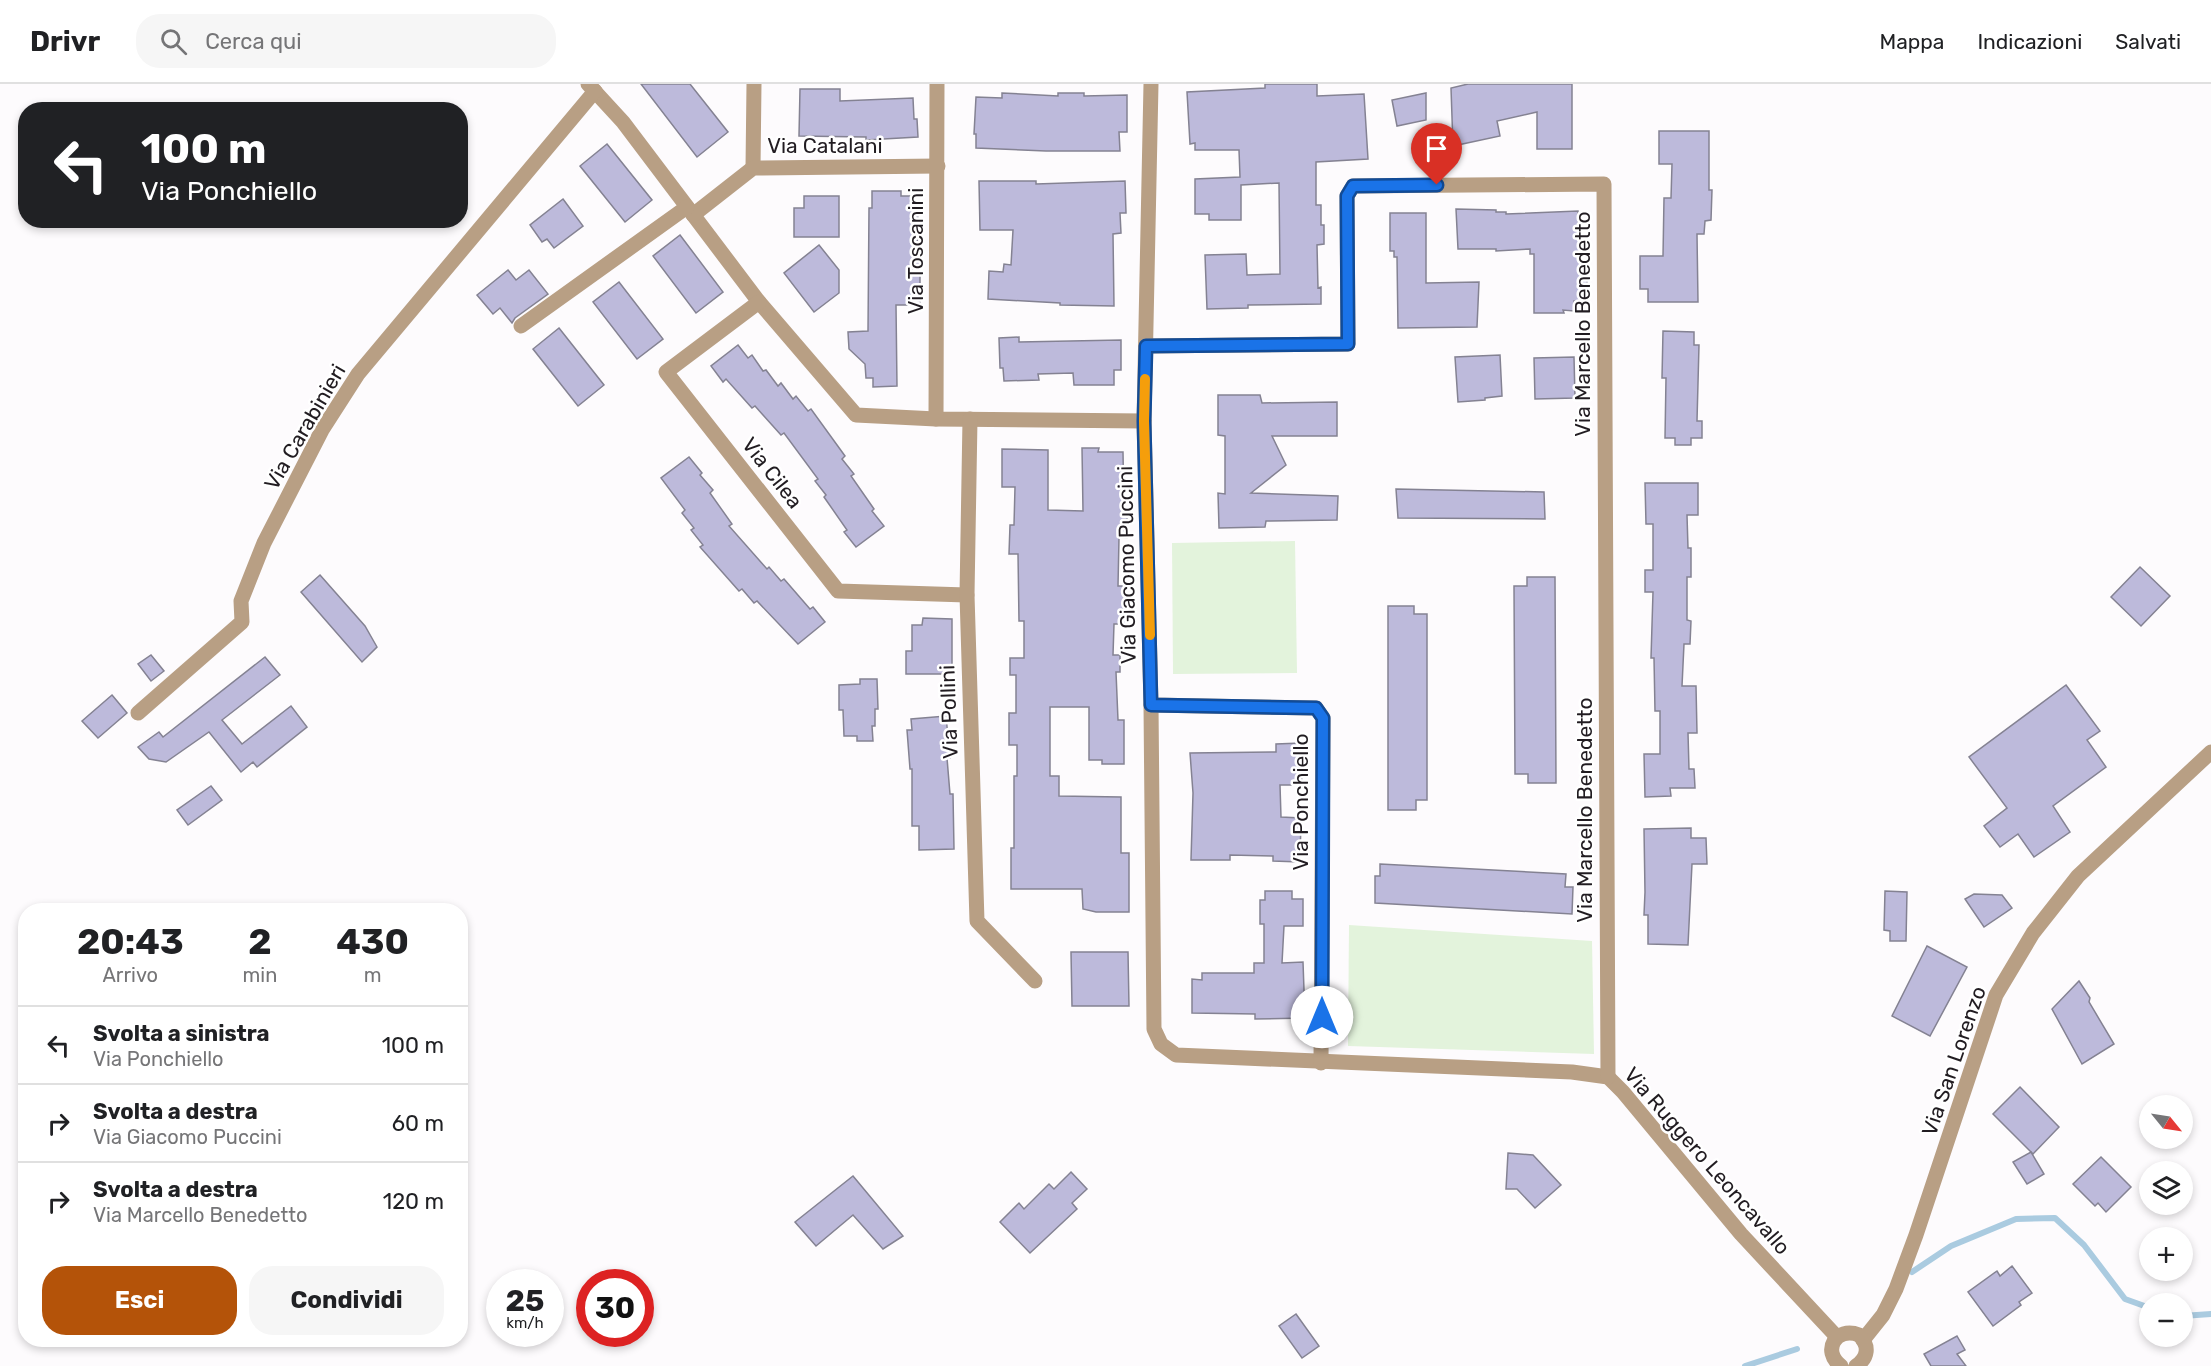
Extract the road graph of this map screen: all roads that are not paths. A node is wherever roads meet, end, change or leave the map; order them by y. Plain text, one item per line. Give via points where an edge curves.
1 (754, 84) edge
2 (937, 84) edge
3 (1151, 84) edge
4 (591, 88) edge
5 (938, 166) junction
6 (753, 168) junction
7 (690, 211) junction
8 (759, 302) junction
9 (521, 326) dead end
10 (1146, 346) junction
11 (936, 419) junction
12 (970, 419) junction
13 (1144, 421) junction
14 (967, 595) junction
15 (1151, 705) junction
16 (138, 713) dead end
17 (2211, 752) edge
18 (1035, 981) dead end
19 (1161, 1044) joint
20 (1321, 1063) junction
21 (1608, 1077) junction
22 (1837, 1337) junction
23 (1863, 1340) junction
24 (1835, 1365) edge
25 (1858, 1366) edge

1 - 6 street
2 - 5 street, Via Toscanini
3 - 10 street, Via Giacomo Puccini
4 - 7 street via 623,122
4 - 16 street, Via Carabinieri via 358,374 322,430 264,543 241,601 242,622
5 - 6 street, Via Catalani
5 - 11 street, Via Toscanini
6 - 7 street, Via Catalani
7 - 8 street
7 - 9 street
8 - 11 street via 855,415
8 - 14 street, Via Cilea via 666,372 838,591
10 - 13 street, Via Giacomo Puccini
10 - 21 street, Via Marcello Benedetto via 1348,344 1347,196 1353,186 1604,184
11 - 12 street
12 - 13 street
12 - 14 street, Via Pollini
13 - 15 street, Via Giacomo Puccini
14 - 18 street, Via Pollini via 977,921
15 - 19 street, Via Giacomo Puccini via 1154,1029
15 - 20 street, Via Ponchiello via 1316,708 1323,718
17 - 23 street, Via San Lorenzo via 2079,876 2033,933 1996,995 1917,1235 1883,1315
19 - 20 street, Via Ruggero Leoncavallo via 1176,1055
20 - 21 street, Via Ruggero Leoncavallo via 1572,1072
21 - 22 street, Via Ruggero Leoncavallo via 1741,1234
22 - 23 street via 1847,1332
22 - 24 street via 1832,1347
23 - 25 street via 1866,1354

